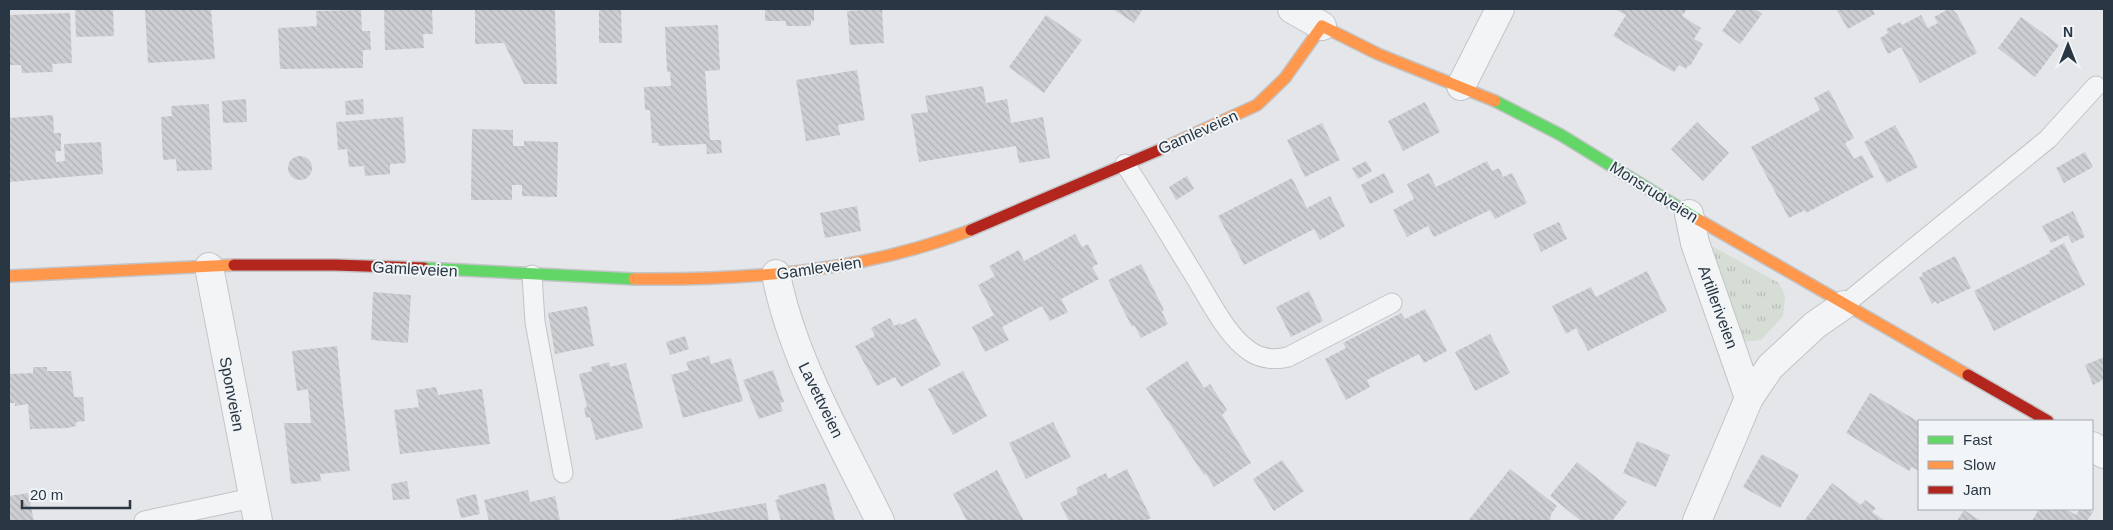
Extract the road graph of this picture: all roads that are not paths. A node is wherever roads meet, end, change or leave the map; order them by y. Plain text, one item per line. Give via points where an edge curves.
1 (1292, 9) edge
2 (1500, 9) edge
3 (1322, 26) junction
4 (1461, 86) junction
5 (2096, 86) dead end
6 (1125, 164) junction
7 (1689, 214) junction
8 (209, 267) junction
9 (776, 274) junction
10 (532, 275) junction
11 (9, 276) edge
12 (1392, 303) dead end
13 (1844, 305) junction
14 (1749, 398) junction
15 (2046, 420) edge
16 (2093, 447) edge
17 (2104, 454) edge
18 (563, 473) dead end
19 (255, 510) edge
20 (144, 521) edge
21 (880, 521) edge
22 (1697, 521) edge

1 - 3 street
2 - 4 street
3 - 4 street via 1378,54
3 - 6 street, Gamleveien via 1291,73 1257,105
4 - 7 street, Monsrudveien via 1561,135
5 - 13 lane via 2048,139
6 - 9 street, Gamleveien via 920,249 853,264
6 - 12 lane via 1216,312 1251,352 1261,357 1280,359
7 - 13 street, Monsrudveien
7 - 14 street, Artilleriveien via 1695,243
8 - 10 street, Gamleveien via 333,265
8 - 11 street, Gamleveien
8 - 19 street, Sponveien
9 - 10 street, Gamleveien via 659,280
9 - 21 street, Lavettveien via 783,312 799,354
10 - 18 lane via 534,322
13 - 14 street via 1792,344 1770,367
13 - 15 street, Monsrudveien
14 - 22 street
16 - 17 street
19 - 20 lane

